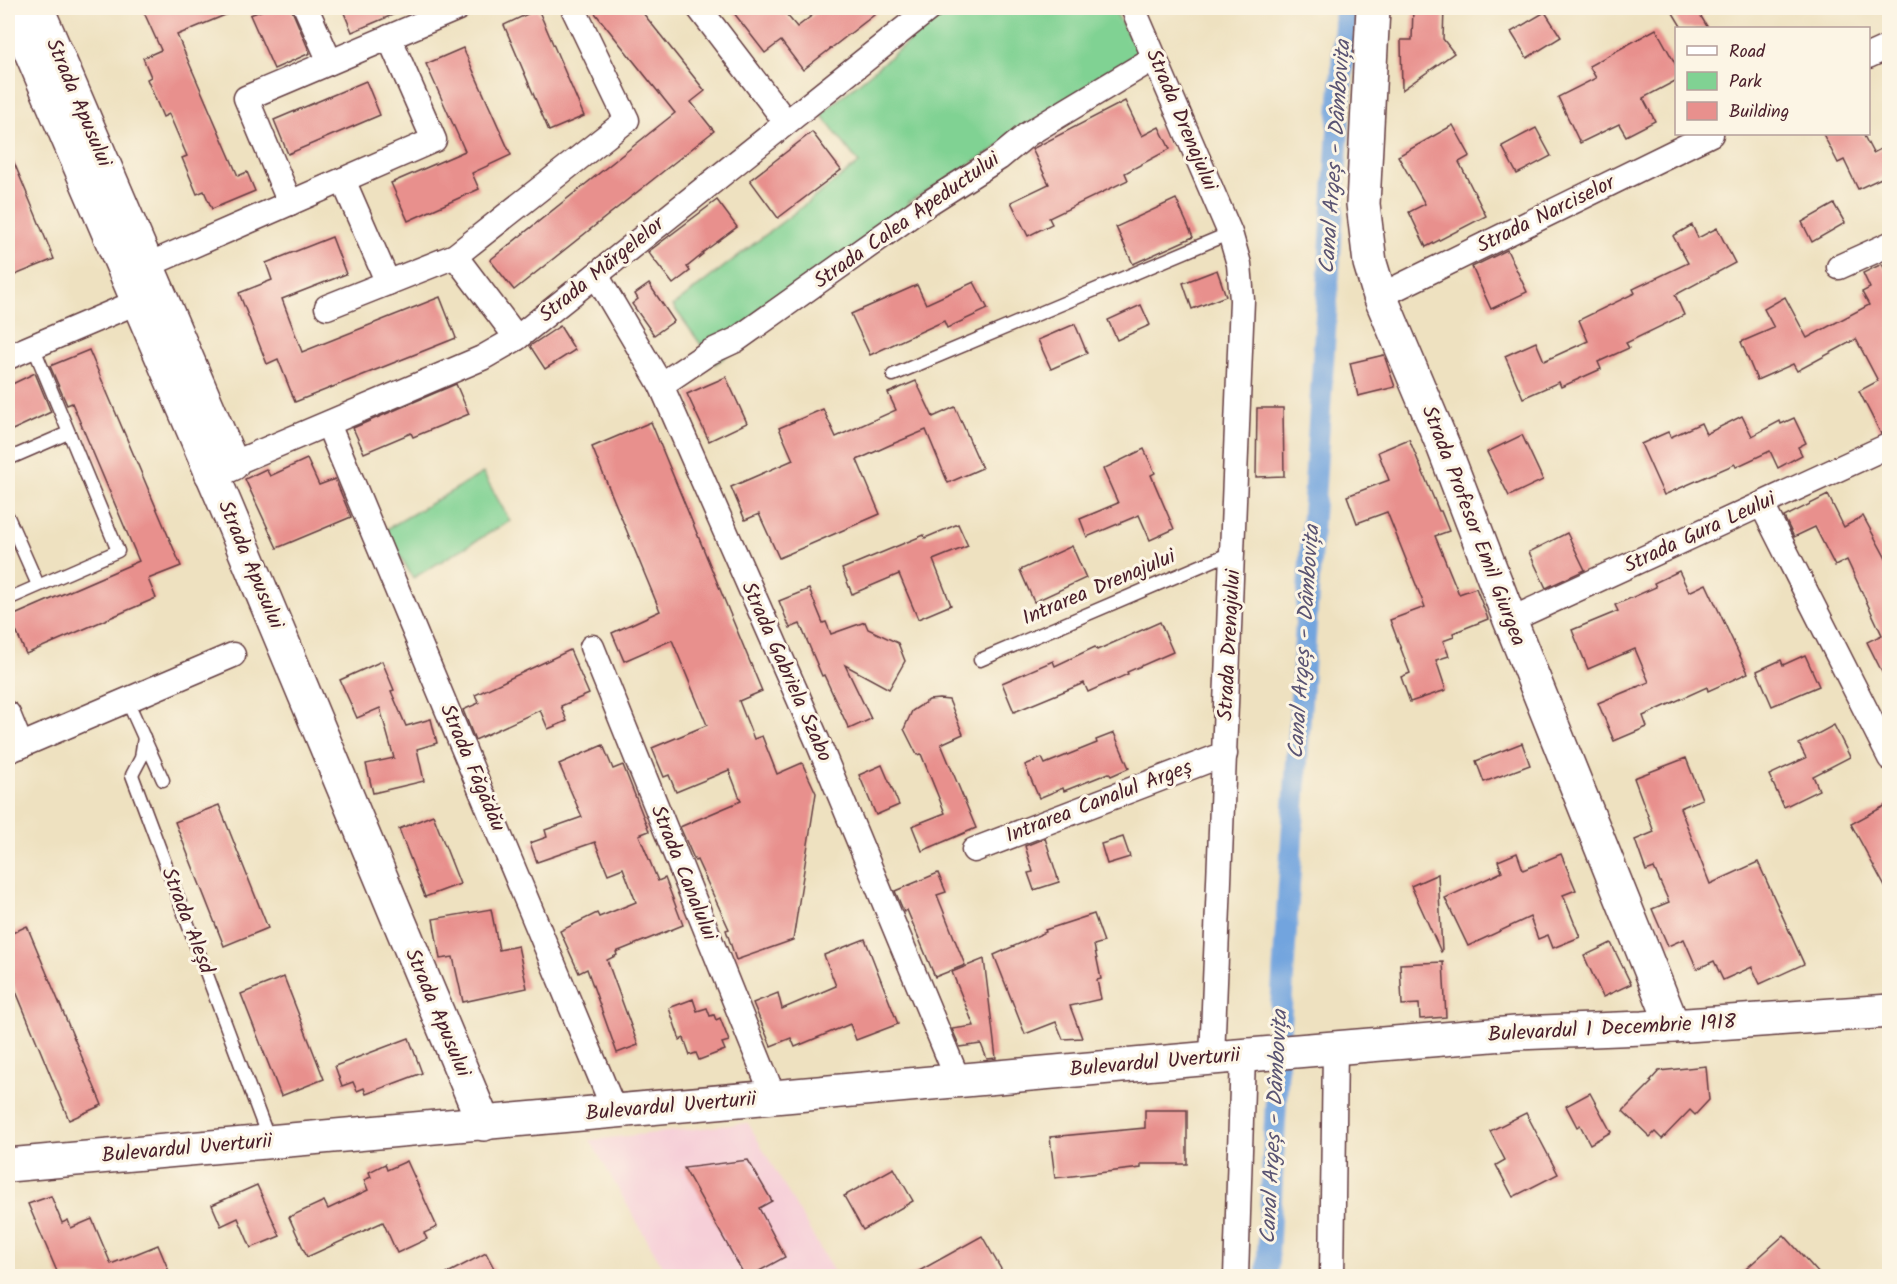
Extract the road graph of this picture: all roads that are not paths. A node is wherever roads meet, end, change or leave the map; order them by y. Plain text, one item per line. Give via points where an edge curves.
1 (12, 8) edge
2 (37, 8) edge
3 (306, 8) edge
4 (458, 8) edge
5 (573, 8) edge
6 (699, 8) edge
7 (1133, 8) edge
8 (1373, 8) edge
9 (923, 10) edge
10 (389, 37) junction
11 (1890, 46) edge
12 (1870, 56) edge
13 (1154, 58) junction
14 (330, 62) junction
15 (786, 122) junction
16 (1709, 135) edge
17 (343, 180) junction
18 (290, 203) junction
19 (1230, 233) junction
20 (1890, 244) edge
21 (455, 256) junction
22 (148, 265) junction
23 (1839, 267) dead end
24 (596, 274) junction
25 (388, 283) junction
26 (1380, 296) junction
27 (137, 302) junction
28 (327, 307) dead end
29 (517, 338) junction
30 (33, 346) junction
31 (8, 357) edge
32 (893, 375) dead end
33 (661, 385) junction
34 (328, 424) junction
35 (68, 433) junction
36 (1890, 445) edge
37 (8, 459) edge
38 (222, 469) junction
39 (1762, 505) junction
40 (8, 517) edge
41 (1234, 551) junction
42 (38, 585) junction
43 (8, 599) edge
44 (1510, 620) junction
45 (592, 647) dead end
46 (233, 656) dead end
47 (980, 660) dead end
48 (127, 700) junction
49 (8, 714) edge
50 (144, 737) junction
51 (14, 749) edge
52 (1225, 754) junction
53 (1890, 758) edge
54 (163, 780) dead end
55 (974, 850) dead end
56 (1890, 1011) edge
57 (1673, 1026) junction
58 (1335, 1049) junction
59 (1227, 1057) junction
60 (957, 1080) junction
61 (774, 1098) junction
62 (615, 1112) junction
63 (484, 1124) junction
64 (270, 1142) junction
65 (8, 1165) edge
66 (1236, 1276) edge
67 (1332, 1276) edge

1 - 27 main road, Strada Apusului
2 - 22 main road, Strada Apusului
3 - 14 street
4 - 10 street
5 - 21 street via 627,120
6 - 15 street
7 - 13 street, Strada Drenajului
8 - 26 main road, Strada Profesor Emil Giurgea via 1363,204 1370,262
9 - 15 street, Strada Mărgelelor
10 - 14 street
10 - 17 street via 434,140
11 - 12 street
13 - 19 street, Strada Drenajului
13 - 33 street, Strada Calea Apeductului via 1028,134 999,159 930,202 736,340 710,352
14 - 18 street via 246,98
15 - 24 street, Strada Mărgelelor
16 - 26 street, Strada Narciselor
17 - 18 street
17 - 25 street
18 - 22 street
19 - 32 lane
19 - 41 street, Strada Drenajului via 1239,264 1242,300
20 - 23 street
21 - 25 street
21 - 29 street
22 - 27 main road
22 - 38 main road, Strada Apusului
24 - 29 street, Strada Mărgelelor
24 - 33 street, Strada Gabriela Szabo
25 - 28 street
26 - 44 main road, Strada Profesor Emil Giurgea
27 - 30 street
27 - 38 main road, Strada Apusului
29 - 34 street, Strada Mărgelelor via 482,358
30 - 31 street
30 - 35 lane
33 - 60 street, Strada Gabriela Szabo via 817,740
34 - 38 street, Strada Mărgelelor
34 - 62 street, Strada Făgădău
35 - 37 lane
35 - 42 lane via 118,550
36 - 39 street, Strada Gura Leului
38 - 63 main road, Strada Apusului
39 - 44 street, Strada Gura Leului
39 - 53 street
40 - 42 lane
41 - 47 lane, Intrarea Drenajului
41 - 52 street, Strada Drenajului
42 - 43 lane
44 - 57 main road, Strada Profesor Emil Giurgea
45 - 61 street, Strada Canalului
46 - 48 street
48 - 50 lane
48 - 51 street
49 - 51 street
50 - 54 lane
50 - 64 lane, Strada Aleșd via 141,758 132,775
52 - 55 street, Intrarea Canalul Argeș
52 - 59 street, Strada Drenajului
56 - 57 main road, Bulevardul 1 Decembrie 1918
57 - 58 main road, Bulevardul 1 Decembrie 1918 via 1516,1033
58 - 59 main road, Bulevardul Uverturii
58 - 67 street
59 - 60 main road, Bulevardul Uverturii
59 - 66 street, Strada Drenajului
60 - 61 main road, Bulevardul Uverturii
61 - 62 main road, Bulevardul Uverturii
62 - 63 main road, Bulevardul Uverturii
63 - 64 main road, Bulevardul Uverturii
64 - 65 main road, Bulevardul Uverturii

